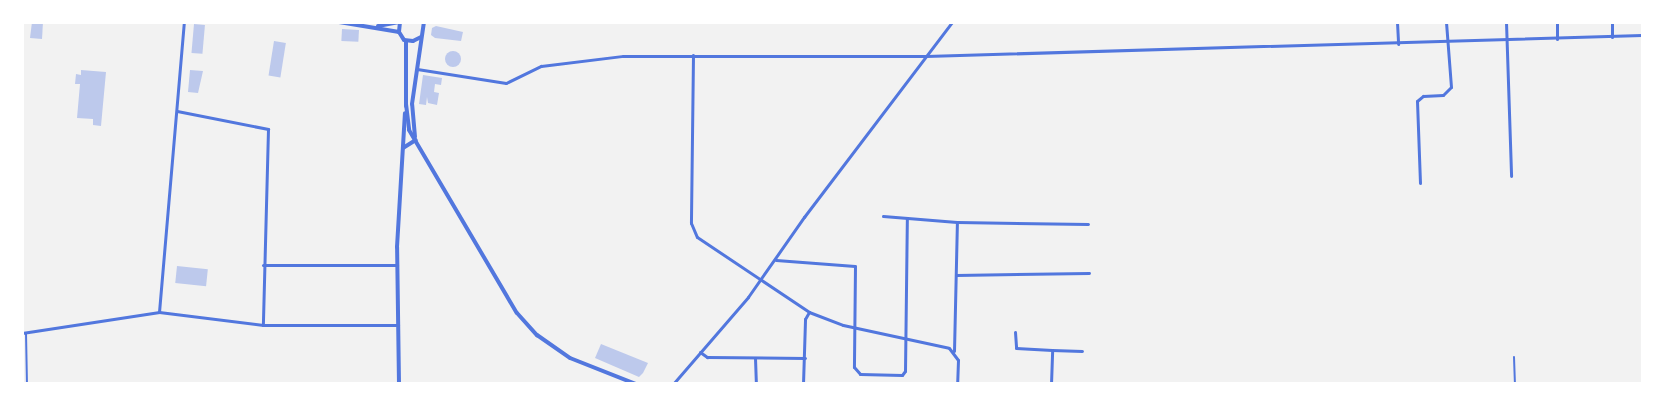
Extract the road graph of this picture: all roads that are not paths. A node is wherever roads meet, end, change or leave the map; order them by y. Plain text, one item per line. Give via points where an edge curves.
1 (184, 22) edge
2 (338, 22) edge
3 (399, 22) edge
4 (952, 22) edge
5 (1397, 22) edge
6 (1446, 22) edge
7 (1506, 22) edge
8 (1556, 22) edge
9 (1612, 22) edge
10 (423, 24) edge
11 (376, 26) junction
12 (399, 32) junction
13 (423, 33) junction
14 (1642, 35) edge
15 (1612, 37) junction
16 (1557, 40) junction
17 (406, 41) junction
18 (1506, 41) junction
19 (1447, 43) junction
20 (1398, 44) junction
21 (693, 55) junction
22 (926, 56) junction
23 (417, 70) junction
24 (406, 104) junction
25 (177, 111) junction
26 (416, 140) junction
27 (403, 149) junction
28 (1511, 176) dead end
29 (1420, 184) dead end
30 (883, 216) dead end
31 (906, 218) junction
32 (957, 222) junction
33 (1088, 224) dead end
34 (775, 260) junction
35 (397, 265) junction
36 (263, 266) junction
37 (1089, 273) dead end
38 (956, 275) junction
39 (760, 282) junction
40 (159, 312) junction
41 (808, 312) junction
42 (263, 325) junction
43 (398, 325) junction
44 (853, 327) junction
45 (24, 332) edge
46 (1015, 332) dead end
47 (905, 339) junction
48 (1052, 350) junction
49 (954, 351) junction
50 (1082, 351) dead end
51 (700, 352) junction
52 (1514, 357) dead end
53 (755, 358) junction
54 (805, 358) junction
55 (27, 384) edge
56 (399, 384) edge
57 (636, 384) edge
58 (673, 384) edge
59 (756, 384) edge
60 (803, 384) edge
61 (957, 384) edge
62 (1051, 384) edge
63 (1515, 384) edge

1 - 25 street
2 - 11 street
3 - 11 street
3 - 12 street
4 - 22 street
5 - 20 street
6 - 19 street
7 - 18 street
8 - 16 street
9 - 15 street
10 - 13 street
11 - 12 street
12 - 17 street
13 - 17 street via 417,40
13 - 23 street
14 - 15 street
15 - 16 street
16 - 18 street
17 - 24 street
18 - 19 street
18 - 28 street
19 - 20 street
19 - 29 street via 1451,88 1443,95 1422,96 1417,101
20 - 22 street
21 - 22 street
21 - 23 street via 623,56 541,66 506,83
21 - 39 street via 693,230 697,237
22 - 34 street
23 - 26 street via 412,112
24 - 26 street via 409,130
24 - 27 street
25 - 36 street via 268,129
25 - 40 street
26 - 27 street
26 - 57 street via 510,303 526,324 570,358
27 - 35 street
30 - 31 street
31 - 32 street
31 - 47 street
32 - 33 street
32 - 38 street
34 - 39 street
34 - 44 street via 855,266
35 - 36 street
35 - 43 street
36 - 42 street
37 - 38 street
38 - 49 street
39 - 41 street
39 - 51 street
40 - 42 street
40 - 45 street
41 - 44 street
41 - 54 street via 805,319
42 - 43 street
43 - 56 street
44 - 47 street
44 - 47 street via 854,367 860,374 902,375 905,371
45 - 55 lane
46 - 48 street via 1016,348
47 - 49 street
48 - 50 street
48 - 62 street
49 - 61 street via 958,360
51 - 53 street via 706,357
51 - 58 street
52 - 63 lane
53 - 54 street
53 - 59 street
54 - 60 street

